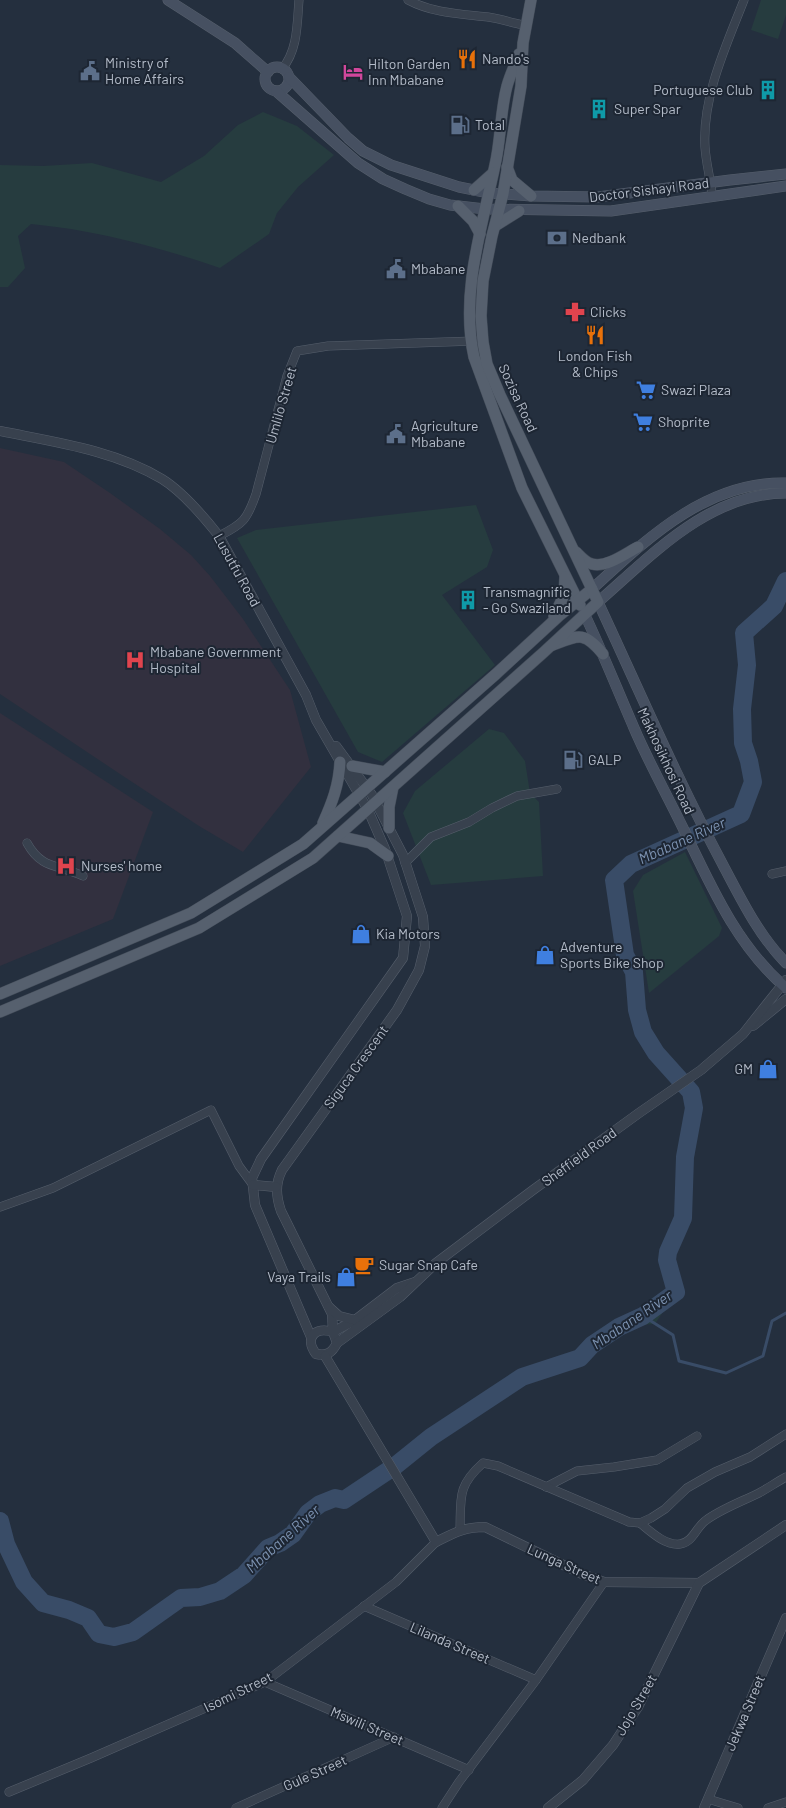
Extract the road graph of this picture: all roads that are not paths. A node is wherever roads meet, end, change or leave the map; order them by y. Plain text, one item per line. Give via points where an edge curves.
1 (168, 0) edge
2 (299, 0) edge
3 (408, 0) edge
4 (531, 0) edge
5 (744, 0) edge
6 (526, 26) junction
7 (524, 43) junction
8 (268, 72) junction
9 (286, 73) junction
10 (276, 91) junction
11 (507, 167) junction
12 (494, 172) junction
13 (786, 174) edge
14 (711, 183) junction
15 (786, 186) edge
16 (474, 190) junction
17 (489, 193) junction
18 (503, 194) junction
19 (531, 196) junction
20 (712, 196) junction
21 (598, 197) junction
22 (458, 206) junction
23 (485, 209) junction
24 (499, 210) junction
25 (519, 211) junction
26 (611, 211) junction
27 (494, 226) junction
28 (480, 234) junction
29 (470, 341) junction
30 (482, 342) junction
31 (0, 431) edge
32 (786, 483) edge
33 (786, 493) edge
34 (219, 536) junction
35 (572, 547) junction
36 (638, 547) junction
37 (564, 573) junction
38 (592, 589) junction
39 (578, 599) junction
40 (598, 602) junction
41 (584, 613) junction
42 (548, 626) junction
43 (549, 646) junction
44 (603, 654) junction
45 (316, 720) junction
46 (340, 762) junction
47 (352, 766) junction
48 (385, 772) junction
49 (393, 787) junction
50 (557, 789) dead end
51 (368, 799) junction
52 (389, 828) junction
53 (320, 830) junction
54 (338, 836) junction
55 (27, 843) dead end
56 (388, 856) junction
57 (406, 863) junction
58 (786, 871) edge
59 (772, 874) dead end
60 (83, 876) dead end
61 (786, 963) edge
62 (785, 984) edge
63 (0, 994) edge
64 (786, 999) edge
65 (0, 1012) edge
66 (742, 1034) junction
67 (253, 1185) junction
68 (276, 1187) junction
69 (0, 1207) edge
70 (415, 1282) junction
71 (329, 1307) junction
72 (355, 1320) junction
73 (333, 1332) junction
74 (311, 1337) junction
75 (337, 1343) junction
76 (325, 1356) junction
77 (786, 1434) edge
78 (697, 1436) dead end
79 (786, 1477) edge
80 (546, 1487) junction
81 (640, 1523) junction
82 (786, 1525) edge
83 (460, 1530) junction
84 (436, 1542) junction
85 (604, 1582) junction
86 (699, 1583) junction
87 (364, 1606) junction
88 (786, 1618) edge
89 (536, 1680) junction
90 (264, 1682) junction
91 (394, 1737) junction
92 (469, 1770) junction
93 (9, 1792) dead end
94 (708, 1799) junction
95 (786, 1802) edge
96 (236, 1808) edge
97 (442, 1808) edge
98 (548, 1808) edge
99 (704, 1808) edge
100 (738, 1808) edge
101 (768, 1808) edge

1 - 8 main road via 235,43
2 - 9 street via 295,46
3 - 6 street via 440,11
4 - 6 main road, Sozisa Road
5 - 14 street via 712,84 705,131
6 - 7 main road, Sozisa Road
7 - 11 main road, Sozisa Road
7 - 12 main road, Sozisa Road via 507,86
8 - 9 main road via 275,68
8 - 10 main road via 266,82
9 - 10 main road via 286,87
9 - 16 main road, Doctor Sishayi Road via 363,151 391,165
10 - 22 main road, Doctor Sishayi Road via 358,163 405,189
11 - 18 main road, Sozisa Road
11 - 19 main road via 512,180
12 - 16 main road
12 - 17 main road, Sozisa Road
13 - 14 main road, Doctor Sishayi Road
14 - 20 street
14 - 21 main road, Doctor Sishayi Road
15 - 20 main road, Doctor Sishayi Road
16 - 17 main road, Doctor Sishayi Road
17 - 18 main road, Doctor Sishayi Road
17 - 23 main road, Sozisa Road
18 - 19 main road, Doctor Sishayi Road
18 - 24 main road, Sozisa Road
19 - 21 main road, Doctor Sishayi Road
20 - 26 main road, Doctor Sishayi Road
21 - 26 main road via 607,201
22 - 23 main road, Doctor Sishayi Road
22 - 28 main road via 473,221
23 - 24 main road, Doctor Sishayi Road
23 - 28 main road, Sozisa Road
24 - 25 main road, Doctor Sishayi Road
24 - 27 main road, Sozisa Road
25 - 26 main road, Doctor Sishayi Road
25 - 27 main road
27 - 30 main road, Sozisa Road via 483,281
28 - 29 main road, Sozisa Road via 468,315
29 - 30 street, Umlilo Street
29 - 34 street, Umlilo Street via 328,346 297,351 287,376 250,513 239,526
29 - 37 main road, Sozisa Road via 522,488
30 - 35 main road, Sozisa Road via 486,364
31 - 34 street, Lusutfu Road via 94,451 143,469 164,480 200,513
32 - 36 main road via 729,491 709,499 675,518
33 - 40 main road via 770,493 734,502 705,515 682,530
34 - 45 street, Lusutfu Road via 306,695
35 - 36 main road via 592,564 602,564
35 - 38 main road, Sozisa Road
36 - 38 main road
37 - 39 main road, Sozisa Road
37 - 42 main road via 564,596
38 - 39 main road
38 - 40 main road, Sozisa Road
39 - 41 main road, Sozisa Road
39 - 42 main road
40 - 41 main road
40 - 61 main road, Makhosikhosi Road via 715,850 750,914
41 - 43 main road
41 - 44 main road, Makhosikhosi Road
42 - 48 main road
43 - 44 main road via 579,637 592,640
43 - 49 main road
44 - 62 main road, Makhosikhosi Road via 634,728 733,927 757,958
45 - 46 street, Lusutfu Road
45 - 47 street, Lusutfu Road
46 - 51 street, Lusutfu Road
46 - 53 main road via 334,801
47 - 48 main road
47 - 51 street, Lusutfu Road
48 - 51 main road
49 - 51 main road
49 - 52 main road
50 - 57 street via 517,796 469,822 431,837
51 - 52 street, Siguca Crescent
51 - 53 main road
51 - 54 main road
51 - 56 street, Siguca Crescent
52 - 57 street, Siguca Crescent
53 - 63 main road via 303,844 191,913
54 - 56 main road via 370,843
54 - 65 main road via 313,858 199,928
55 - 60 street via 43,863
56 - 67 street, Siguca Crescent via 407,916 403,958 261,1159 252,1178
57 - 68 street, Siguca Crescent via 423,917 425,946 419,970 398,1010 282,1170
58 - 59 street
62 - 66 street, Sheffield Road
64 - 66 street, Sheffield Road
66 - 70 street, Sheffield Road via 701,1070 526,1196
67 - 68 street
67 - 69 street via 239,1166 211,1110 52,1188
67 - 74 street, Siguca Crescent via 255,1205
68 - 71 street via 281,1211
70 - 72 street via 397,1288
70 - 75 street, Sheffield Road via 400,1297
71 - 72 street via 339,1316
71 - 73 street
72 - 73 street
73 - 74 street via 317,1330
73 - 75 street
74 - 76 street via 310,1346 316,1354
75 - 76 street via 333,1352
76 - 84 street
77 - 81 street via 750,1457 687,1488 665,1508
78 - 80 street via 657,1460 577,1471
79 - 81 street via 718,1513 703,1523 690,1540 682,1543 668,1542
80 - 81 street via 629,1522
80 - 83 street via 498,1466 483,1464 471,1473 461,1490
82 - 86 street
83 - 84 street, Lunga Street
83 - 85 street, Lunga Street via 485,1527
84 - 87 street, Isomi Street via 396,1582
85 - 86 street, Lunga Street
85 - 89 street
86 - 98 street, Jojo Street via 638,1706 613,1744 584,1780
87 - 89 street, Lilanda Street
87 - 90 street, Isomi Street
88 - 94 street, Jekwa Street
89 - 92 street
90 - 91 street, Mswili Street
90 - 93 street, Isomi Street
91 - 92 street, Mswili Street
91 - 96 street, Gule Street
92 - 97 street
94 - 99 street, Jekwa Street
94 - 100 street
95 - 101 street

